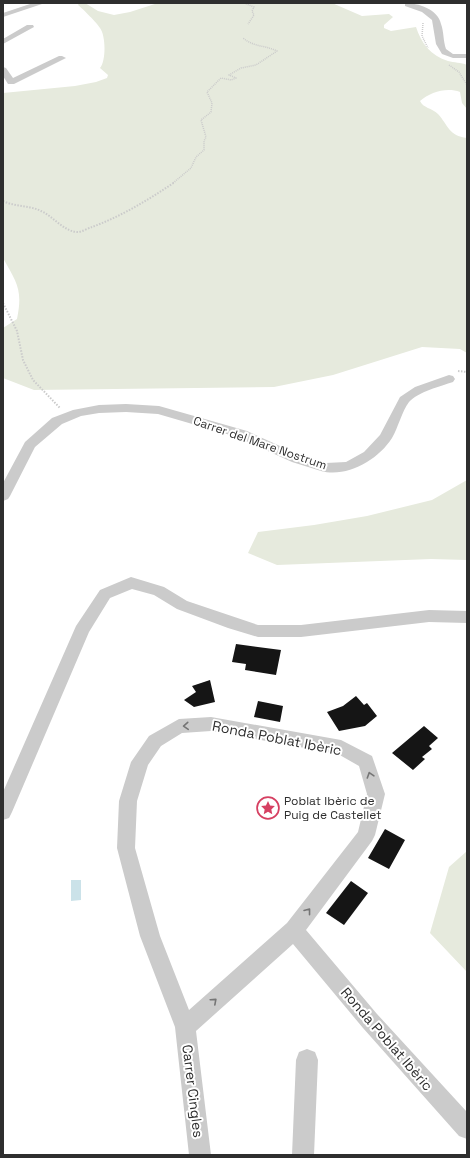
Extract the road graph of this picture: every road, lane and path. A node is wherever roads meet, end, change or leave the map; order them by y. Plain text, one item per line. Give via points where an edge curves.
1 (41, 3) edge
2 (244, 3) edge
3 (408, 4) edge
4 (3, 15) edge
5 (422, 19) dead end
6 (248, 24) dead end
7 (30, 27) dead end
8 (243, 38) dead end
9 (3, 42) edge
10 (467, 56) edge
11 (62, 58) dead end
12 (3, 70) edge
13 (3, 201) edge
14 (3, 303) edge
15 (449, 379) dead end
16 (69, 417) junction
17 (3, 496) edge
18 (467, 617) edge
19 (3, 812) edge
20 (294, 930) junction
21 (185, 1027) junction
22 (307, 1060) dead end
23 (467, 1128) edge
24 (200, 1155) edge
25 (303, 1155) edge

1 - 4 street
2 - 6 path via 254,7 254,15
3 - 5 street
3 - 10 street via 430,14 437,21 440,48 443,52 451,56
7 - 9 street
8 - 13 path via 250,44 267,46 278,51 229,75 236,78 221,78 207,92 212,103 211,112 201,120 206,137 204,150 196,157 191,168 177,181 111,220 78,232 69,230 42,211
11 - 12 street via 11,82
14 - 16 path via 17,331 22,360 33,380
15 - 16 street, Carrer del Mare Nostrum via 419,390 404,400 386,437 369,455 349,466 326,468 242,434 160,410 99,409
16 - 17 street, Carrer del Mare Nostrum via 57,421 30,445
18 - 19 street via 429,616 302,631 258,631 226,622 182,605 159,591 131,583 105,594 82,630
21 -> 20 street, Ronda Poblat Ibèric
20 -> 21 street, Ronda Poblat Ibèric via 366,835 376,794 366,762 341,747 211,724 179,726 155,741 140,762 128,802 126,848 150,936
20 - 23 street, Ronda Poblat Ibèric via 370,1021
21 - 24 street, Carrer Cingles
22 - 25 street

